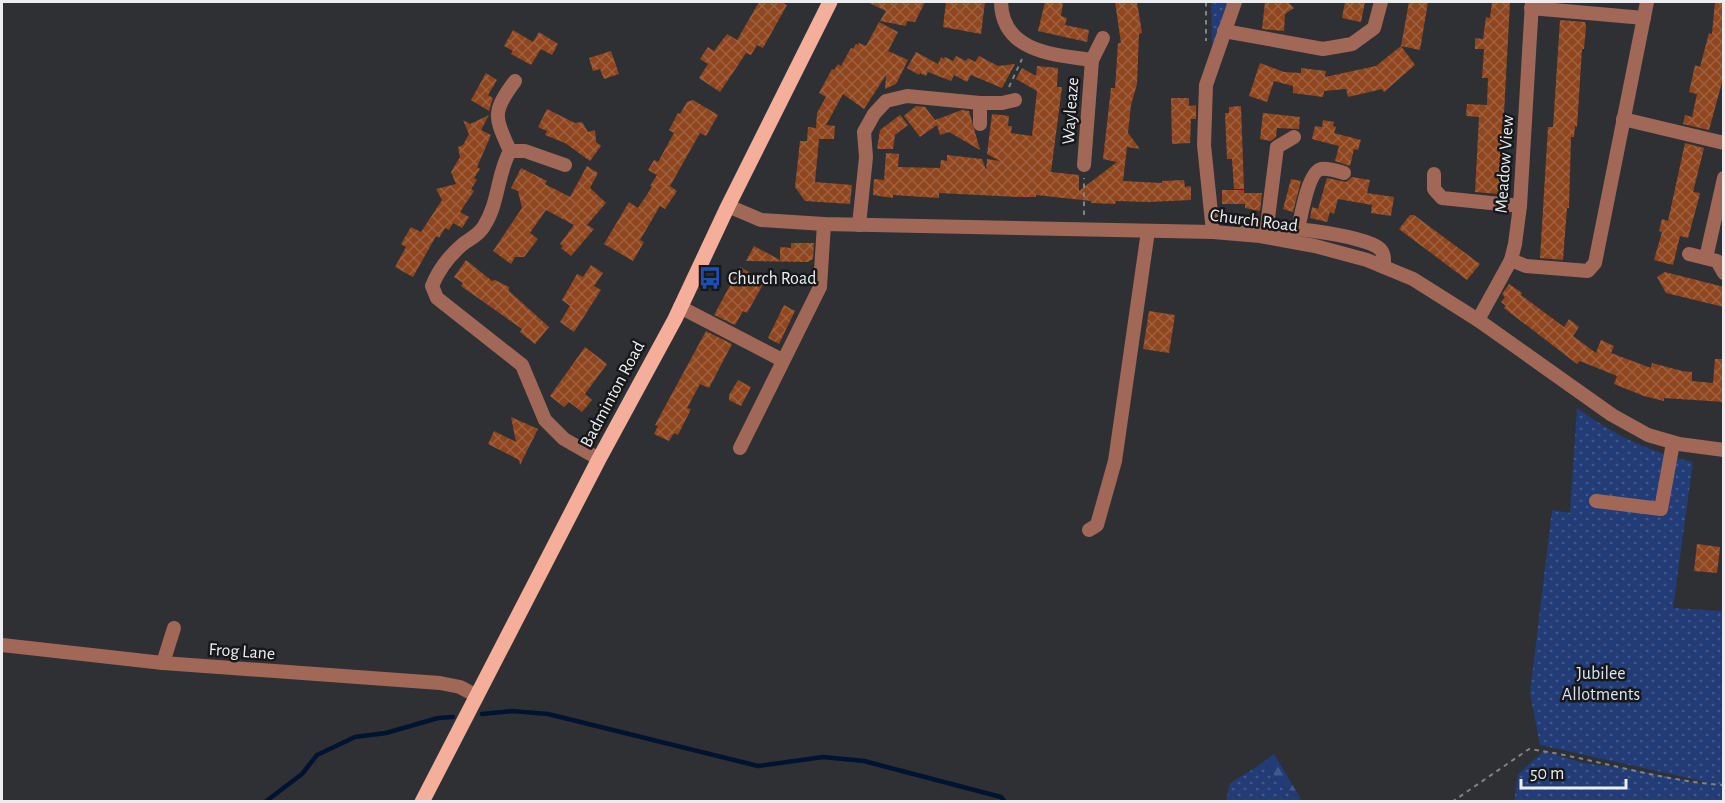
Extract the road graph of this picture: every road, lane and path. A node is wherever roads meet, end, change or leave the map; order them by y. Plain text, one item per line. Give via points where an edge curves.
1 (830, 2) edge
2 (1001, 2) edge
3 (1235, 2) edge
4 (1381, 2) edge
5 (1647, 2) edge
6 (1532, 5) edge
7 (1644, 18) junction
8 (1224, 31) junction
9 (1103, 38) dead end
10 (1029, 46) junction
11 (1092, 60) junction
12 (515, 81) dead end
13 (1008, 101) joint
14 (980, 103) junction
15 (1623, 119) junction
16 (980, 124) dead end
17 (1294, 137) dead end
18 (1724, 143) edge
19 (510, 151) junction
20 (565, 165) dead end
21 (1084, 165) joint
22 (1344, 173) dead end
23 (1434, 174) dead end
24 (1724, 178) edge
25 (1520, 206) junction
26 (728, 207) junction
27 (824, 224) junction
28 (860, 225) junction
29 (1267, 226) junction
30 (1298, 229) junction
31 (1084, 230) junction
32 (1148, 231) junction
33 (1213, 232) junction
34 (1243, 235) junction
35 (1717, 237) edge
36 (1689, 254) dead end
37 (1511, 260) junction
38 (1715, 264) edge
39 (1384, 267) junction
40 (680, 307) junction
41 (1478, 320) junction
42 (782, 360) junction
43 (1673, 442) junction
44 (740, 448) dead end
45 (1724, 450) edge
46 (599, 459) junction
47 (1596, 501) dead end
48 (1089, 530) dead end
49 (174, 628) dead end
50 (2, 645) edge
51 (163, 663) junction
52 (477, 696) junction
53 (1724, 785) edge
54 (422, 801) edge
55 (1452, 801) edge

1 - 26 main road, Badminton Road
2 - 10 street, Wayleaze via 1004,21 1017,39
3 - 8 street
4 - 8 street via 1374,28 1352,44 1323,50
5 - 7 street
6 - 7 street
6 - 25 street, Meadow View
7 - 15 street
8 - 33 street via 1206,85 1204,145
9 - 11 street, Wayleaze
10 - 11 street, Wayleaze via 1051,55
10 - 13 path
11 - 21 street, Wayleaze
12 - 19 street via 501,99 496,120
13 - 14 street
14 - 16 street
14 - 28 street via 907,96 886,101 864,132 866,157
15 - 18 street
15 - 37 street via 1595,263 1588,271 1526,266
17 - 29 street via 1277,147
19 - 20 street via 525,151
19 - 46 street via 482,230 460,247 432,286 437,298 522,365 546,420 564,439
21 - 31 path
22 - 30 street via 1329,169 1315,172
23 - 25 street via 1434,189 1442,198
24 - 35 street
25 - 37 street, Meadow View
26 - 27 street, Church Road via 761,220
26 - 40 main road, Badminton Road
27 - 28 street, Church Road
27 - 42 street via 820,287
28 - 31 street, Church Road
29 - 30 street
29 - 34 street via 1252,227
30 - 39 street via 1375,246 1383,254
31 - 32 street, Church Road
32 - 33 street, Church Road
32 - 48 street via 1115,461 1097,525
33 - 34 street, Church Road
34 - 39 street, Church Road via 1315,246
35 - 38 street
36 - 38 street
37 - 41 street, Meadow View
39 - 41 street, Church Road via 1413,279
40 - 42 street
40 - 46 main road, Badminton Road
41 - 43 street, Church Road via 1612,415 1648,435
42 - 44 street
43 - 45 street, Church Road
43 - 47 street via 1661,509
46 - 52 main road, Badminton Road
49 - 51 street
50 - 51 street, Frog Lane
51 - 52 street, Frog Lane via 440,683
52 - 54 main road, Badminton Road
53 - 55 path via 1529,749

